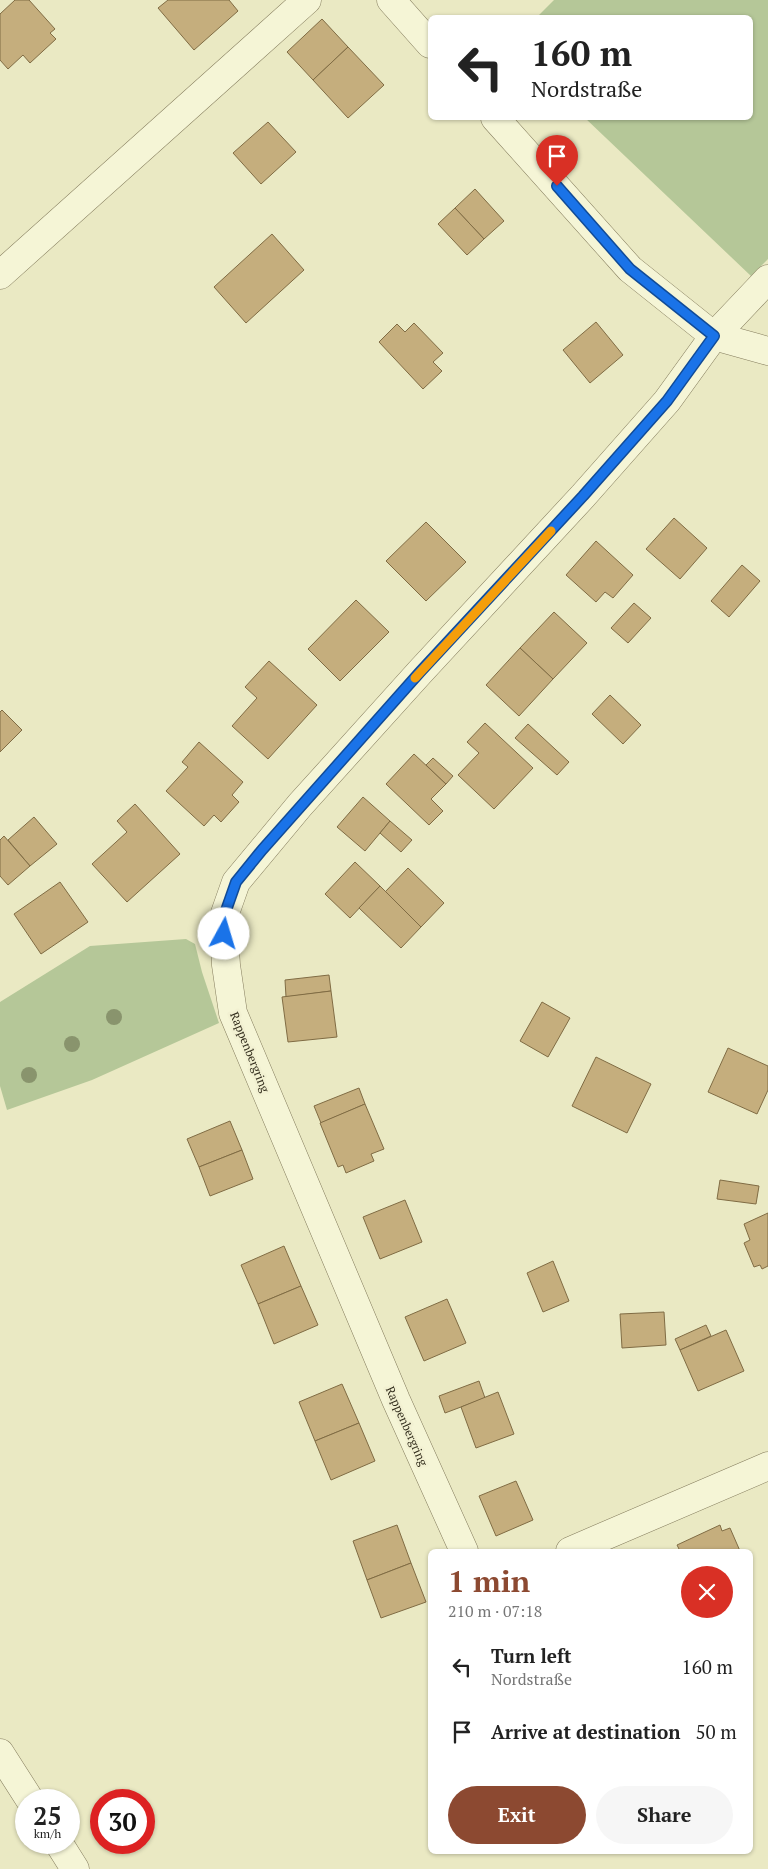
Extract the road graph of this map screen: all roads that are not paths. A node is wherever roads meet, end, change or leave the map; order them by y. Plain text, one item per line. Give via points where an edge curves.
1 (307, 0) edge
2 (391, 0) edge
3 (428, 42) edge
4 (498, 120) edge
5 (0, 275) edge
6 (768, 279) edge
7 (714, 336) junction
8 (768, 351) edge
9 (768, 1466) edge
10 (463, 1549) edge
11 (575, 1549) edge
12 (0, 1753) edge
13 (23, 1789) edge
14 (66, 1854) edge
15 (75, 1869) edge

1 - 5 street
2 - 3 street
4 - 7 street via 630,269
6 - 7 street, Rappenbergring
7 - 8 street
7 - 10 street, Rappenbergring via 667,401 262,850 236,882 223,919 233,1013 396,1400
9 - 11 street
12 - 13 street
14 - 15 street

